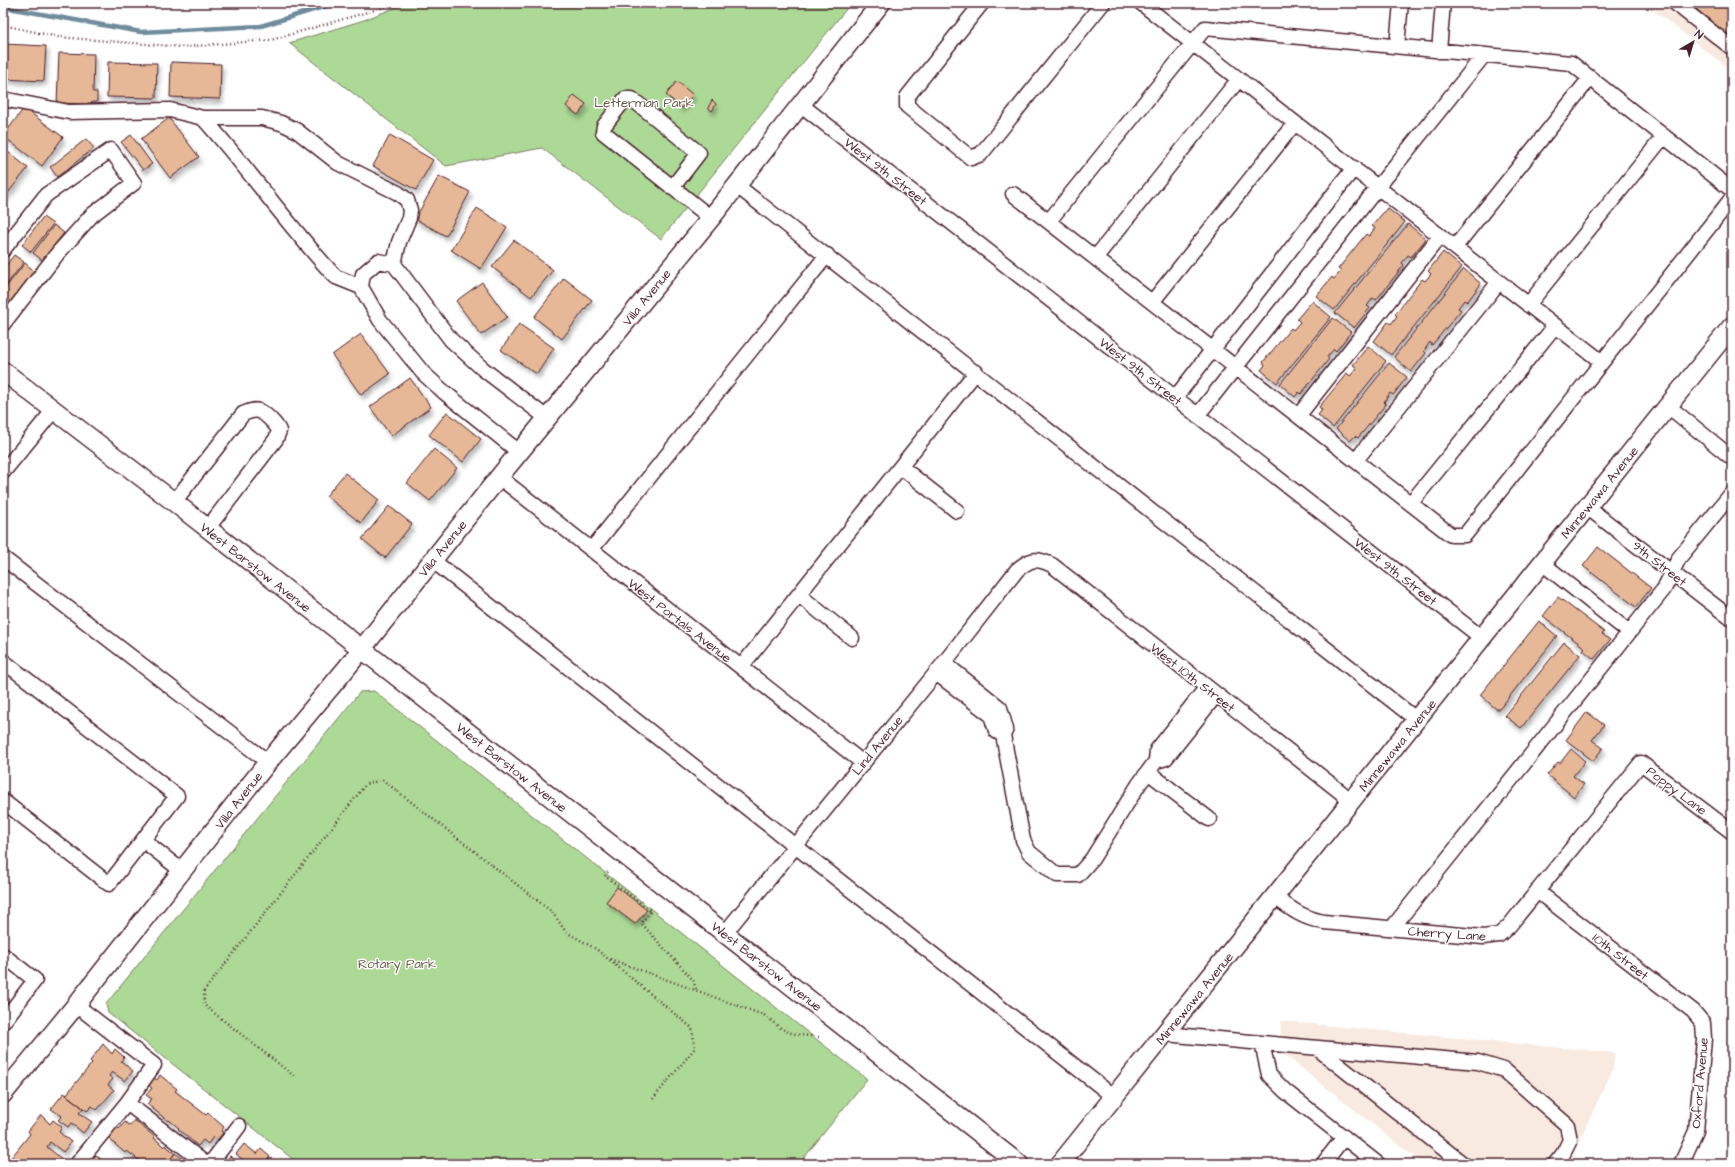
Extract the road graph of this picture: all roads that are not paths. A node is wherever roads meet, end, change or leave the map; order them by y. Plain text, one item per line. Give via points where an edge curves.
1 (881, 3) edge
2 (982, 3) edge
3 (1103, 3) edge
4 (1141, 3) edge
5 (1402, 3) edge
6 (1443, 3) edge
7 (1675, 3) edge
8 (1157, 8) edge
9 (1193, 43) junction
10 (1397, 46) junction
11 (1732, 48) edge
12 (1439, 50) junction
13 (1484, 55) junction
14 (1590, 78) junction
15 (1239, 79) junction
16 (3, 99) edge
17 (800, 104) junction
18 (203, 118) junction
19 (1295, 122) junction
20 (1664, 136) junction
21 (1354, 168) junction
22 (736, 185) junction
23 (1378, 187) junction
24 (672, 188) junction
25 (1732, 190) edge
26 (1013, 194) dead end
27 (1732, 198) edge
28 (711, 218) junction
29 (1049, 221) junction
30 (1440, 236) junction
31 (1455, 247) junction
32 (3, 250) edge
33 (827, 255) junction
34 (1096, 257) junction
35 (394, 264) junction
36 (1499, 282) junction
37 (361, 287) junction
38 (1153, 301) junction
39 (1528, 304) junction
40 (3, 324) edge
41 (1555, 326) junction
42 (1732, 326) edge
43 (1214, 349) junction
44 (1602, 362) junction
45 (1237, 366) junction
46 (3, 371) edge
47 (976, 372) junction
48 (1175, 398) junction
49 (1668, 406) junction
50 (53, 411) junction
51 (1299, 415) junction
52 (1197, 416) junction
53 (547, 418) junction
54 (519, 452) junction
55 (1732, 458) edge
56 (1356, 460) junction
57 (901, 467) junction
58 (3, 472) edge
59 (499, 477) junction
60 (1732, 493) edge
61 (174, 502) junction
62 (1411, 503) junction
63 (1587, 507) junction
64 (958, 511) dead end
65 (207, 529) junction
66 (591, 550) junction
67 (3, 558) edge
68 (432, 560) junction
69 (1032, 560) joint
70 (1542, 563) junction
71 (1672, 572) junction
72 (799, 595) junction
73 (1732, 619) edge
74 (1629, 632) junction
75 (852, 638) dead end
76 (1482, 638) junction
77 (361, 649) junction
78 (3, 661) edge
79 (740, 668) junction
80 (940, 668) junction
81 (1211, 691) junction
82 (1417, 720) junction
83 (268, 762) junction
84 (863, 763) junction
85 (1641, 763) joint
86 (1152, 766) junction
87 (3, 801) edge
88 (1352, 801) junction
89 (1208, 819) dead end
90 (1732, 832) edge
91 (143, 840) junction
92 (795, 846) junction
93 (182, 871) junction
94 (1537, 891) junction
95 (1275, 897) junction
96 (1392, 928) junction
97 (725, 933) junction
98 (3, 955) edge
99 (76, 1005) junction
100 (3, 1022) edge
101 (1703, 1023) joint
102 (1165, 1034) junction
103 (1262, 1043) junction
104 (1317, 1048) junction
105 (3, 1094) edge
106 (1114, 1097) junction
107 (126, 1103) junction
108 (239, 1126) dead end
109 (1344, 1137) junction
110 (77, 1164) edge
111 (206, 1164) edge
112 (210, 1164) edge
113 (1019, 1164) edge
114 (1060, 1164) edge
115 (1323, 1164) edge
116 (1378, 1164) edge
117 (1463, 1164) edge
118 (1555, 1164) edge
119 (1681, 1164) edge

1 - 17 main road, Villa Avenue
2 - 3 street via 907,97 906,106 971,158 981,154
4 - 8 street
5 - 10 street
6 - 12 street
7 - 11 street
8 - 9 street
9 - 10 street via 1205,28
9 - 15 street
9 - 29 street
10 - 12 street
12 - 13 street
13 - 14 street via 1571,63
13 - 23 street
14 - 20 street
14 - 31 street
15 - 19 street
15 - 34 street
16 - 18 street via 69,112 170,110
17 - 22 main road, Villa Avenue
17 - 48 street, West 9th Street
18 - 35 street via 262,118 281,123 296,130 338,163 398,193 407,200 410,210
18 - 37 street via 299,237 331,272 336,277
19 - 21 street
19 - 38 street
20 - 25 street
20 - 39 street
21 - 23 street
21 - 43 street
22 - 28 main road, Villa Avenue
22 - 33 street
23 - 30 street
23 - 45 street
24 - 24 street via 602,132 625,99 632,99 699,152
24 - 28 street
26 - 29 street
27 - 44 street
28 - 53 main road, Villa Avenue
29 - 34 street
30 - 31 street
30 - 51 street
31 - 36 street
32 - 40 street via 46,195 111,150 134,183 92,215 58,253
33 - 47 street
33 - 66 street
34 - 38 street
35 - 37 street via 378,261 363,274
35 - 53 street via 452,340 483,369
36 - 39 street
36 - 56 street
37 - 54 street via 380,320 423,373
38 - 43 street
39 - 41 street
41 - 44 street
41 - 62 street
42 - 49 main road, Minnewawa Avenue
43 - 45 street
43 - 48 street
44 - 62 street via 1465,535 1451,535
45 - 51 street
45 - 52 street
46 - 50 main road, West Barstow Avenue
47 - 57 street
47 - 82 street
48 - 52 street, West 9th Street
49 - 55 street
49 - 63 main road, Minnewawa Avenue
50 - 58 street
50 - 61 main road, West Barstow Avenue
51 - 56 street
52 - 76 street, West 9th Street
53 - 54 main road, Villa Avenue
54 - 59 main road, Villa Avenue
56 - 62 street
57 - 64 street
57 - 72 street
59 - 66 street, West Portals Avenue
59 - 68 main road, Villa Avenue
60 - 71 street via 1679,558
61 - 65 main road, West Barstow Avenue
61 - 65 street via 243,414 250,410 265,415 277,425 279,431 276,439
63 - 70 main road, Minnewawa Avenue
63 - 71 street, 9th Street
65 - 77 main road, West Barstow Avenue
66 - 79 street, West Portals Avenue
67 - 83 street
68 - 77 main road, Villa Avenue
68 - 92 street
69 - 80 street, Lind Avenue via 1017,570
69 - 81 street, West 10th Street via 1043,560 1052,565
70 - 74 street
70 - 76 main road, Minnewawa Avenue
71 - 73 street, 9th Street
71 - 74 street via 1664,589
72 - 75 street
72 - 79 street
74 - 96 street
76 - 82 main road, Minnewawa Avenue
77 - 83 main road, Villa Avenue
77 - 97 main road, West Barstow Avenue
78 - 91 street via 177,796
79 - 84 street, West Portals Avenue
80 - 84 street, Lind Avenue
80 - 86 street via 991,716 996,731 1003,735 1023,840 1029,852 1058,875 1078,875 1092,860
81 - 86 street via 1166,758
81 - 88 street, West 10th Street
82 - 88 main road, Minnewawa Avenue
83 - 93 main road, Villa Avenue
84 - 92 street, Lind Avenue
85 - 90 street, Poppy Lane
85 - 94 street, Cherry Lane
86 - 89 street
87 - 91 street via 108,884
88 - 95 main road, Minnewawa Avenue
91 - 93 street
92 - 97 street, Lind Avenue
92 - 106 street
93 - 99 main road, Villa Avenue
94 - 96 street, Cherry Lane via 1499,935 1483,937
94 - 101 street, 10th Street via 1693,1011
95 - 96 street, Cherry Lane via 1297,914 1310,920
95 - 102 main road, Minnewawa Avenue
97 - 113 main road, West Barstow Avenue
98 - 100 street via 35,980
99 - 105 main road, Villa Avenue
99 - 107 street via 154,1065
101 - 119 street, Oxford Avenue via 1704,1039 1696,1131
102 - 103 street
102 - 106 main road, Minnewawa Avenue
103 - 104 street
103 - 109 street via 1269,1075 1285,1091
104 - 117 street
104 - 118 street via 1478,1062 1504,1070 1567,1125 1570,1140
106 - 114 main road, Minnewawa Avenue
107 - 110 street
107 - 111 street
108 - 112 street
109 - 115 street
109 - 116 street

